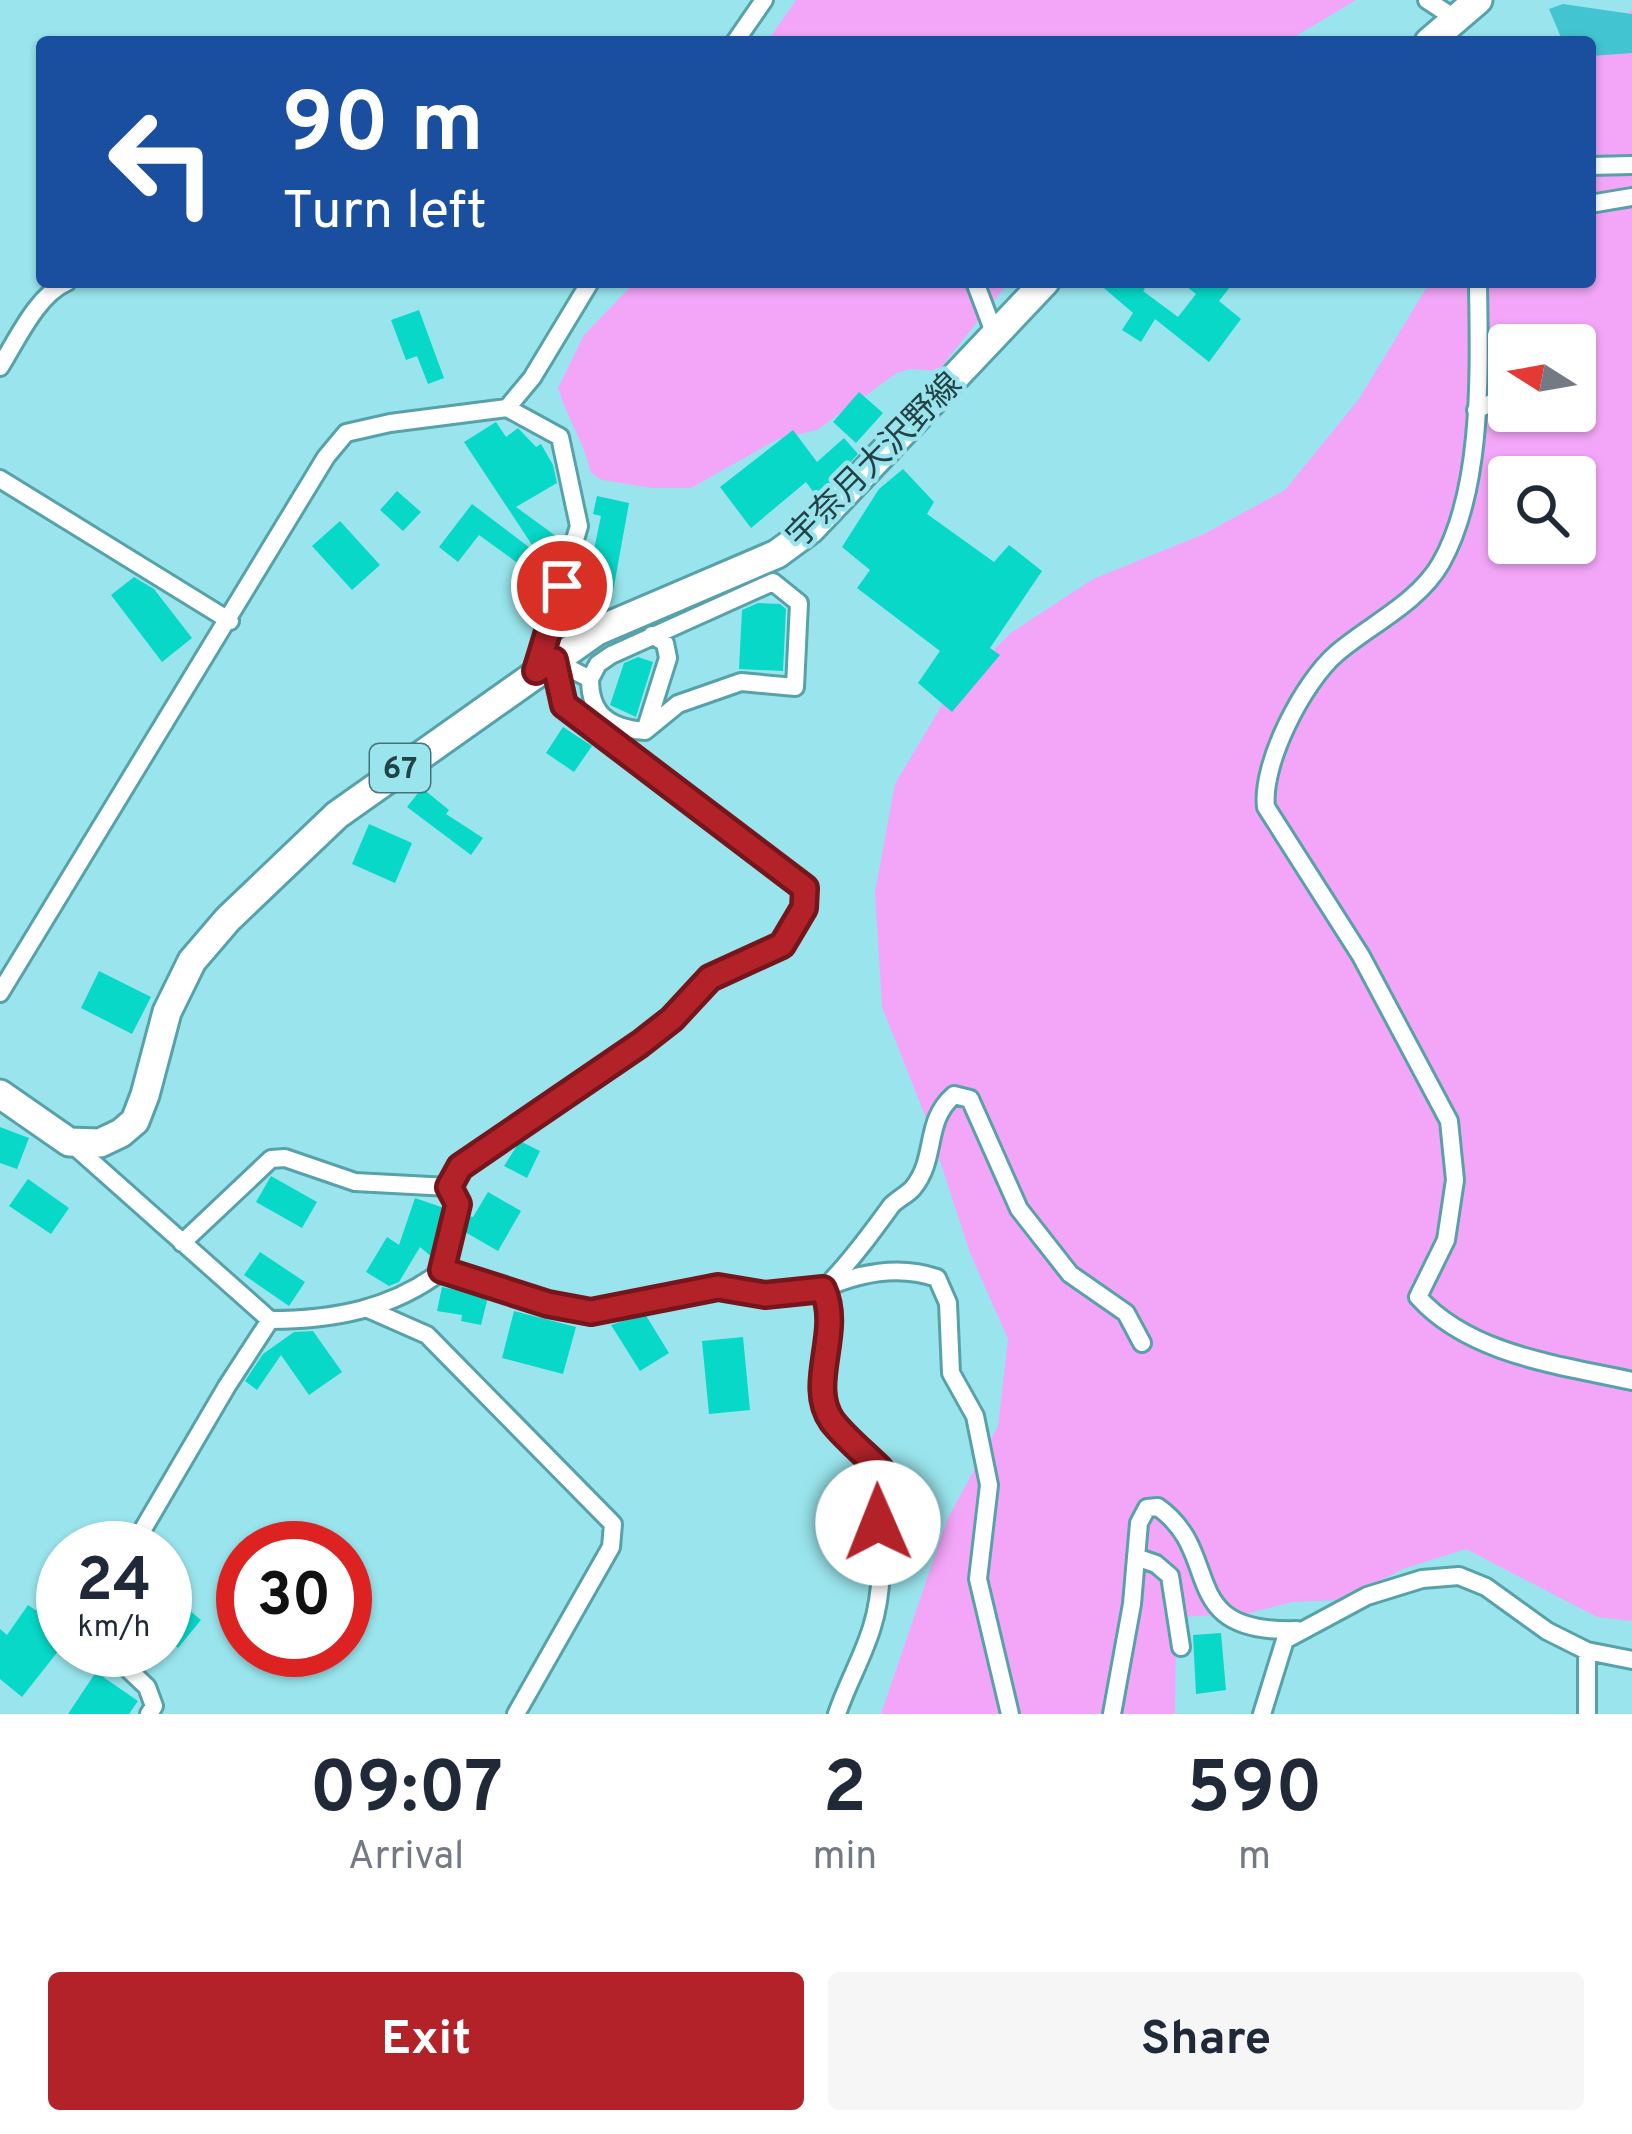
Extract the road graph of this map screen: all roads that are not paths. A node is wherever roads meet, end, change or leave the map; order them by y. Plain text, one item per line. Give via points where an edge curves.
1 (764, 0) edge
2 (1427, 0) edge
3 (1467, 9) edge
4 (739, 36) edge
5 (1436, 36) edge
6 (1632, 165) edge
7 (1596, 166) edge
8 (1632, 197) edge
9 (1596, 203) edge
10 (55, 288) edge
11 (586, 288) edge
12 (977, 288) edge
13 (1039, 288) edge
14 (1478, 288) edge
15 (994, 335) junction
16 (0, 367) edge
17 (1488, 404) edge
18 (507, 408) junction
19 (1475, 410) junction
20 (0, 479) edge
21 (230, 620) junction
22 (652, 635) junction
23 (545, 665) junction
24 (590, 679) junction
25 (645, 731) junction
26 (0, 993) edge
27 (0, 1094) edge
28 (69, 1142) junction
29 (449, 1187) junction
30 (182, 1243) junction
31 (442, 1270) junction
32 (823, 1289) junction
33 (368, 1309) junction
34 (270, 1320) junction
35 (1142, 1343) dead end
36 (1632, 1381) edge
37 (148, 1521) edge
38 (1136, 1557) junction
39 (1298, 1630) junction
40 (1181, 1647) dead end
41 (1587, 1651) junction
42 (1632, 1660) edge
43 (136, 1677) edge
44 (149, 1714) edge
45 (516, 1714) edge
46 (837, 1714) edge
47 (1010, 1714) edge
48 (1112, 1714) edge
49 (1262, 1714) edge
50 (1587, 1714) edge

1 - 4 street
2 - 3 street
3 - 5 main road
6 - 7 street
8 - 9 street
10 - 16 street
11 - 18 street
12 - 15 street
13 - 15 main road, 宇奈月大沢野線 / 67
14 - 19 street
15 - 23 main road, 宇奈月大沢野線 / 67 via 812,529 777,554 597,631
17 - 19 street
18 - 21 street via 346,434
18 - 23 street via 560,437 579,526
19 - 36 street via 1467,485 1439,567 1333,656 1292,715 1264,784 1266,808 1361,956 1449,1120 1455,1180 1446,1240 1418,1297 1435,1316 1518,1355
20 - 21 street
21 - 26 street
22 - 24 street via 610,655
22 - 25 street via 665,643 668,658
22 - 25 street via 773,582 799,603 795,687 742,682 678,704
23 - 24 street
23 - 28 main road, 宇奈月大沢野線 / 67 via 337,814 282,864 192,961 167,1012 134,1121 100,1143
23 - 29 street via 564,705 805,888 804,908 782,945 710,978 640,1044 460,1167
24 - 25 street via 590,702 600,715
27 - 28 main road
28 - 30 street
29 - 30 street via 355,1182 271,1159
29 - 31 street via 458,1204
30 - 34 street
31 - 32 street via 591,1312 718,1287 765,1295
31 - 33 street via 415,1292
32 - 35 street via 912,1189 937,1111 954,1095 970,1099 1019,1209 1070,1274 1126,1313
32 - 46 street via 832,1327 822,1380 830,1418 880,1469 883,1559 873,1624
32 - 47 street via 850,1277 913,1270 937,1278 949,1303 951,1373 975,1416 989,1485 978,1579
33 - 34 street
33 - 45 street via 427,1335 613,1524 610,1547
34 - 37 street
38 - 39 street via 1139,1523 1147,1508 1158,1507 1172,1517 1214,1607 1243,1626
38 - 40 street via 1170,1576
38 - 48 street
39 - 41 street via 1367,1596 1459,1576
39 - 49 street via 1286,1640
41 - 42 street
41 - 50 street
43 - 44 street via 154,1706

